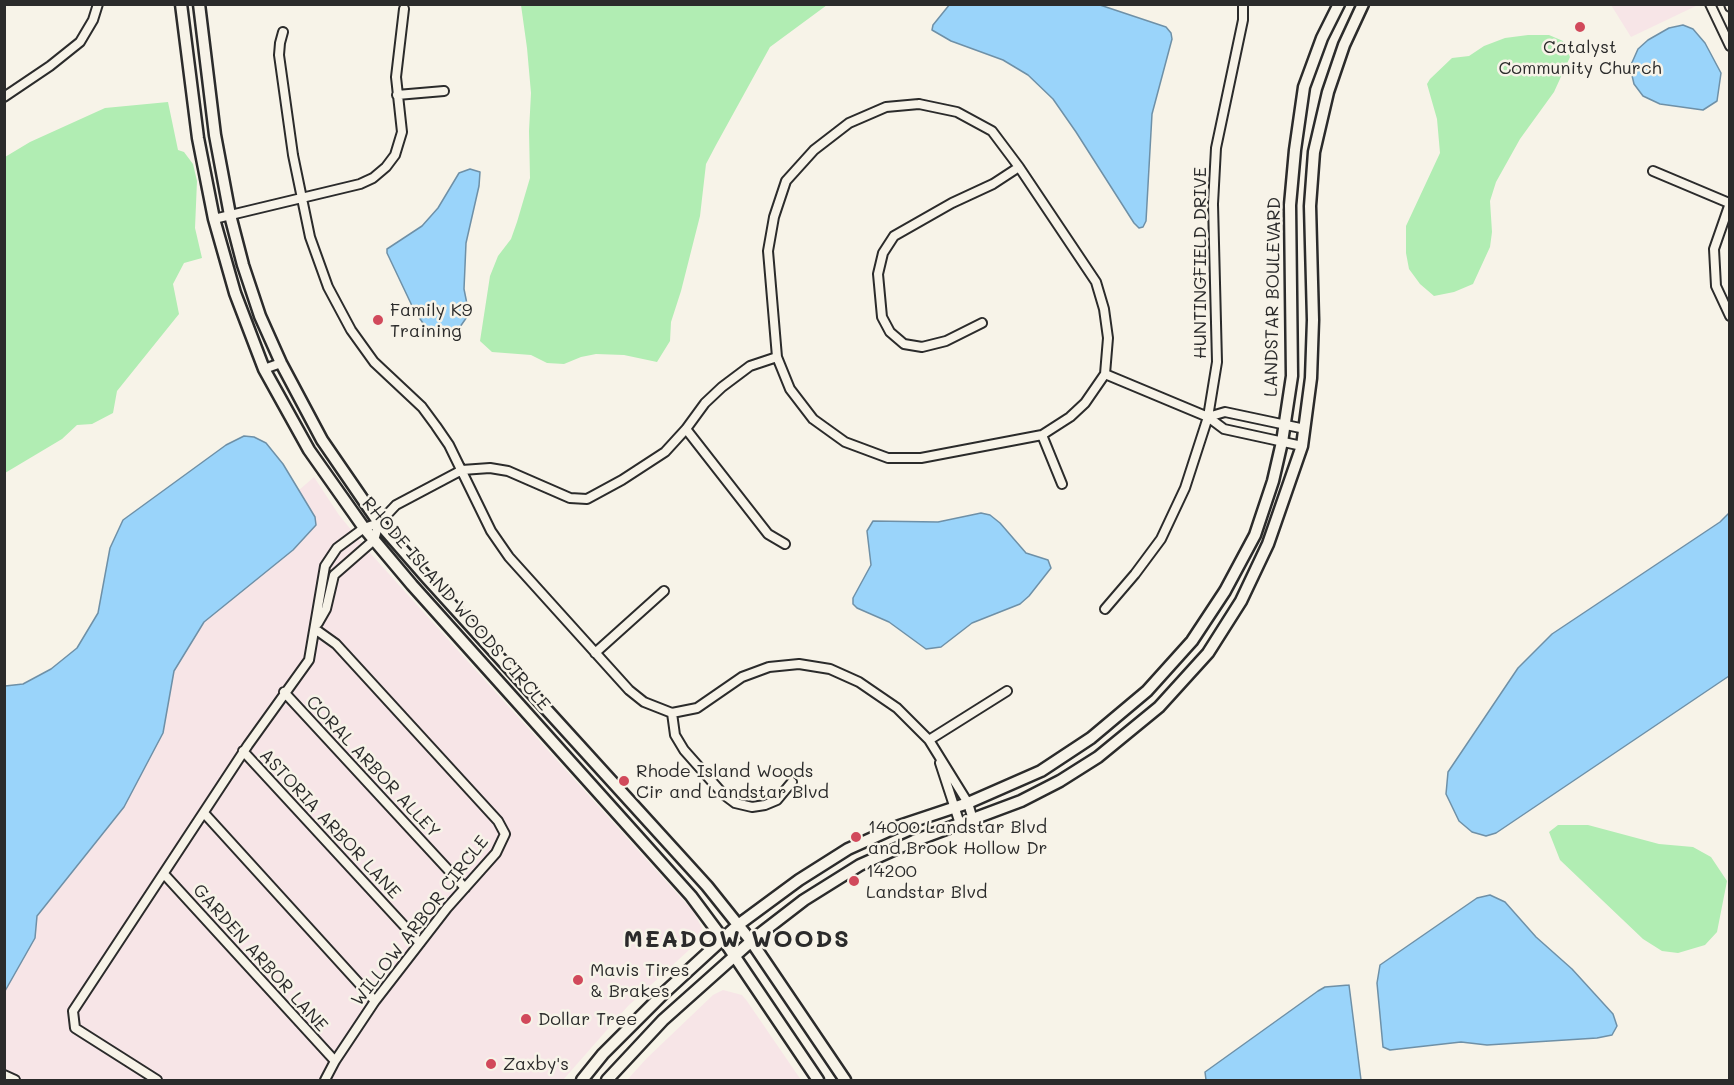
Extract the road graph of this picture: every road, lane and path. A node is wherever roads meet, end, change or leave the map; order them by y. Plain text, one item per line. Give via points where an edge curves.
1 (98, 4) edge
2 (181, 4) edge
3 (199, 4) edge
4 (1243, 4) edge
5 (1339, 4) edge
6 (1363, 4) edge
7 (1710, 4) edge
8 (404, 9) dead end
9 (284, 32) dead end
10 (1730, 46) edge
11 (444, 91) dead end
12 (397, 95) junction
13 (4, 97) edge
14 (1019, 167) junction
15 (1653, 171) dead end
16 (302, 198) junction
17 (1729, 203) edge
18 (230, 215) junction
19 (213, 219) junction
20 (1730, 316) edge
21 (982, 323) dead end
22 (777, 357) junction
23 (281, 363) junction
24 (264, 369) junction
25 (1105, 374) junction
26 (1208, 417) junction
27 (1285, 426) junction
28 (686, 429) junction
29 (1305, 429) junction
30 (1042, 435) junction
31 (1282, 442) junction
32 (1302, 446) junction
33 (462, 470) junction
34 (1062, 484) dead end
35 (379, 523) junction
36 (364, 528) junction
37 (374, 540) junction
38 (785, 544) dead end
39 (664, 591) dead end
40 (1105, 609) dead end
41 (315, 629) junction
42 (595, 653) junction
43 (1007, 691) dead end
44 (284, 692) junction
45 (672, 713) junction
46 (929, 740) junction
47 (243, 751) junction
48 (792, 782) dead end
49 (968, 803) junction
50 (954, 807) junction
51 (204, 813) junction
52 (973, 820) junction
53 (960, 824) junction
54 (164, 874) junction
55 (465, 888) junction
56 (738, 925) junction
57 (723, 939) junction
58 (751, 941) junction
59 (420, 943) junction
60 (734, 956) junction
61 (375, 1000) junction
62 (335, 1061) junction
63 (4, 1075) edge
64 (15, 1080) edge
65 (157, 1080) edge
66 (325, 1080) edge
67 (582, 1080) edge
68 (607, 1080) edge
69 (818, 1080) edge
70 (845, 1080) edge

1 - 13 street via 80,42
2 - 19 main road, RHODE ISLAND WOODS CIRCLE
3 - 18 main road, RHODE ISLAND WOODS CIRCLE via 215,135
4 - 26 street, HUNTINGFIELD DRIVE via 1216,148 1213,204 1217,362
5 - 27 main road, LANDSTAR BOULEVARD via 1304,87 1295,150 1290,205 1292,376
6 - 29 main road, LANDSTAR BOULEVARD via 1328,92 1314,152 1310,206 1311,378
7 - 10 street
8 - 12 street
9 - 16 street via 279,55
11 - 12 street
12 - 16 street via 402,132 386,167 360,184
14 - 21 street via 894,236 883,252 878,273 882,316 890,332 904,344 922,347 946,341
14 - 22 street via 992,131 957,112 919,104 886,106 849,123 823,143 786,181 774,217 768,251
14 - 25 street via 1096,282 1108,338
15 - 17 street
16 - 18 street
16 - 33 street via 310,237 328,287 351,330 374,362 422,408
17 - 20 street via 1714,249 1716,286
18 - 19 street
18 - 23 main road, RHODE ISLAND WOODS CIRCLE via 260,316
19 - 24 main road, RHODE ISLAND WOODS CIRCLE
22 - 28 street via 750,366 722,387
22 - 30 street via 790,389 813,419 845,442 888,458 921,458
23 - 24 street
23 - 35 main road, RHODE ISLAND WOODS CIRCLE via 322,440
24 - 36 main road, RHODE ISLAND WOODS CIRCLE via 309,450
25 - 26 street
25 - 30 street via 1078,410
26 - 27 street via 1225,412
26 - 31 street via 1224,429
26 - 40 street, HUNTINGFIELD DRIVE via 1185,488 1161,539
27 - 29 street
27 - 31 main road, LANDSTAR BOULEVARD
28 - 33 street via 665,452 587,499 570,498 508,471
28 - 38 street via 768,534
29 - 32 main road, LANDSTAR BOULEVARD
30 - 34 street
31 - 32 street
31 - 49 main road, LANDSTAR BOULEVARD via 1255,535 1226,591 1192,641 1147,691 1091,738 1041,771
32 - 52 main road, LANDSTAR BOULEVARD via 1268,544 1241,601 1208,653 1159,707 1098,757 1022,801
33 - 35 street via 396,505
33 - 42 street via 491,531
35 - 36 street
35 - 37 street
35 - 56 main road, RHODE ISLAND WOODS CIRCLE
36 - 37 main road, RHODE ISLAND WOODS CIRCLE
36 - 41 street via 338,548 326,566
37 - 41 street via 334,575 326,609
37 - 57 main road, RHODE ISLAND WOODS CIRCLE via 641,838
39 - 42 street
41 - 44 street via 309,660
41 - 55 street, WILLOW ARBOR CIRCLE via 336,644 498,821 505,834 496,853
42 - 45 street via 644,702
43 - 46 street
44 - 47 street
44 - 55 street, CORAL ARBOR ALLEY
45 - 46 street via 698,708 742,677 769,667 799,664 830,669 859,682 897,708
45 - 48 street via 675,735 684,750 735,803 765,806 777,800
46 - 49 street
46 - 50 street
47 - 51 street
47 - 59 street, ASTORIA ARBOR LANE
49 - 50 main road, LANDSTAR BOULEVARD
49 - 52 street
50 - 53 street
50 - 56 main road, LANDSTAR BOULEVARD via 848,849
51 - 54 street
51 - 61 street
52 - 53 main road, LANDSTAR BOULEVARD
53 - 58 main road, LANDSTAR BOULEVARD via 860,865 804,900
54 - 62 street, GARDEN ARBOR LANE
54 - 65 street via 73,1011 75,1028
55 - 59 street, WILLOW ARBOR CIRCLE
56 - 57 main road, LANDSTAR BOULEVARD
56 - 58 main road, RHODE ISLAND WOODS CIRCLE
57 - 60 main road, RHODE ISLAND WOODS CIRCLE
57 - 67 main road, LANDSTAR BOULEVARD via 665,992
58 - 60 main road, LANDSTAR BOULEVARD
58 - 70 main road, RHODE ISLAND WOODS CIRCLE
59 - 61 street, WILLOW ARBOR CIRCLE
60 - 68 main road, LANDSTAR BOULEVARD via 663,1020
60 - 69 main road, RHODE ISLAND WOODS CIRCLE
61 - 62 street, WILLOW ARBOR CIRCLE
62 - 66 street, WILLOW ARBOR CIRCLE
63 - 64 street

